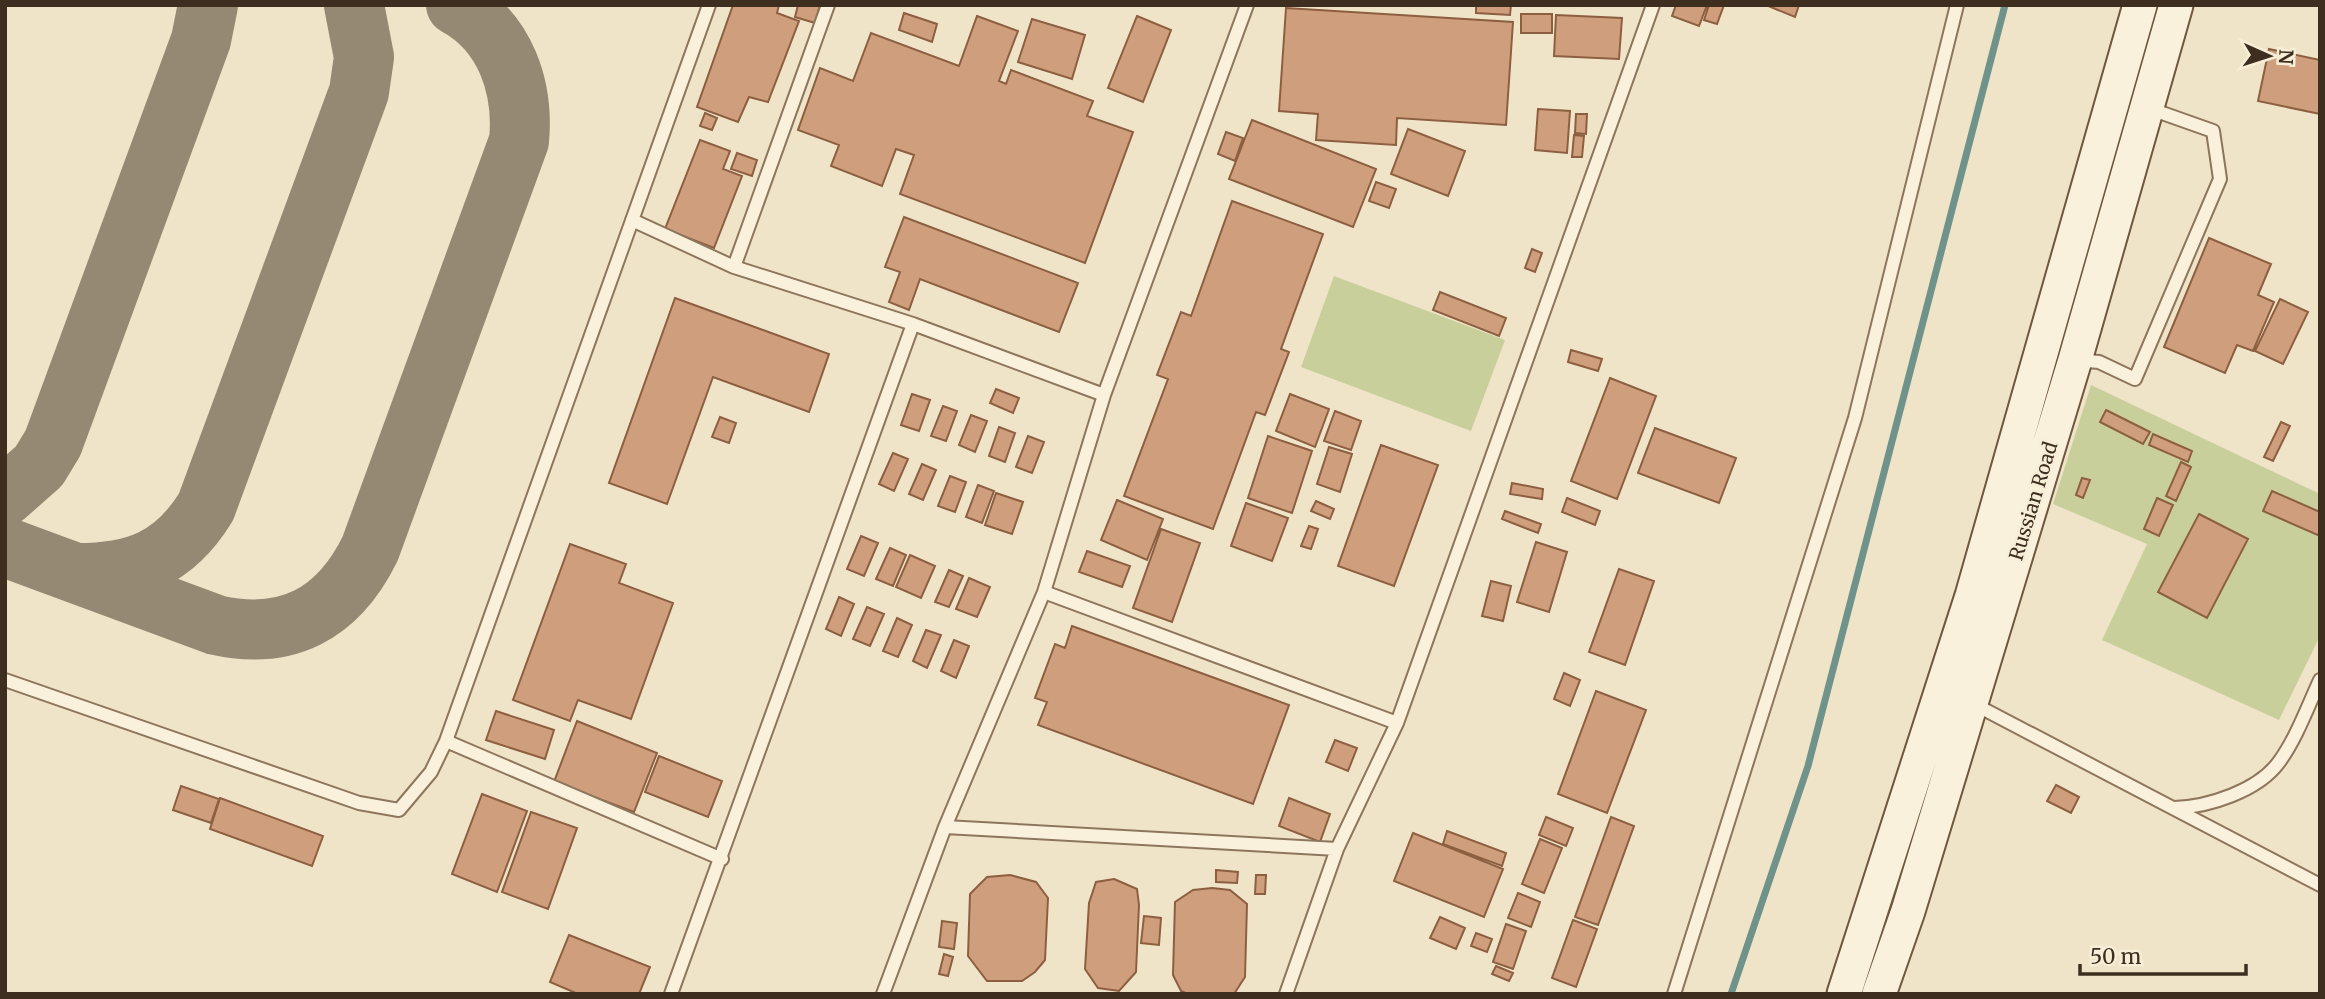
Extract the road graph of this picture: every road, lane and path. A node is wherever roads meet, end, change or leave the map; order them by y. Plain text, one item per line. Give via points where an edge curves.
1 (709, 5) edge
2 (828, 5) edge
3 (1247, 5) edge
4 (1653, 5) edge
5 (1957, 5) edge
6 (2140, 5) edge
7 (2176, 5) edge
8 (2114, 96) junction
9 (2148, 108) junction
10 (632, 220) junction
11 (734, 267) junction
12 (913, 324) junction
13 (2075, 360) junction
14 (1104, 395) junction
15 (1044, 592) junction
16 (5, 680) edge
17 (2320, 680) edge
18 (1971, 702) junction
19 (1396, 723) junction
20 (446, 741) junction
21 (2173, 808) junction
22 (945, 827) junction
23 (1337, 849) junction
24 (722, 859) junction
25 (2320, 885) edge
26 (671, 994) edge
27 (883, 994) edge
28 (1286, 994) edge
29 (1674, 994) edge
30 (1844, 994) edge
31 (1879, 994) edge

1 - 10 lane
2 - 11 lane
3 - 14 lane
4 - 19 lane
5 - 29 lane via 1855,418
6 - 8 main road, Russian Road
7 - 9 main road, Russian Road
8 - 9 main road
8 - 30 main road, Russian Road via 1972,596
9 - 13 main road, Russian Road
9 - 13 lane via 2213,131 2220,179 2135,379 2098,362
10 - 11 lane
10 - 20 lane
11 - 12 lane
12 - 14 lane
12 - 24 lane
13 - 18 main road, Russian Road
14 - 15 lane
15 - 19 lane
15 - 22 lane
16 - 20 lane via 359,803 399,810 431,772
17 - 21 lane via 2278,763 2241,793 2190,808
18 - 21 lane
18 - 31 main road, Russian Road
19 - 23 lane
20 - 24 lane
21 - 25 lane
22 - 23 lane
22 - 27 lane
23 - 28 lane
24 - 26 lane

